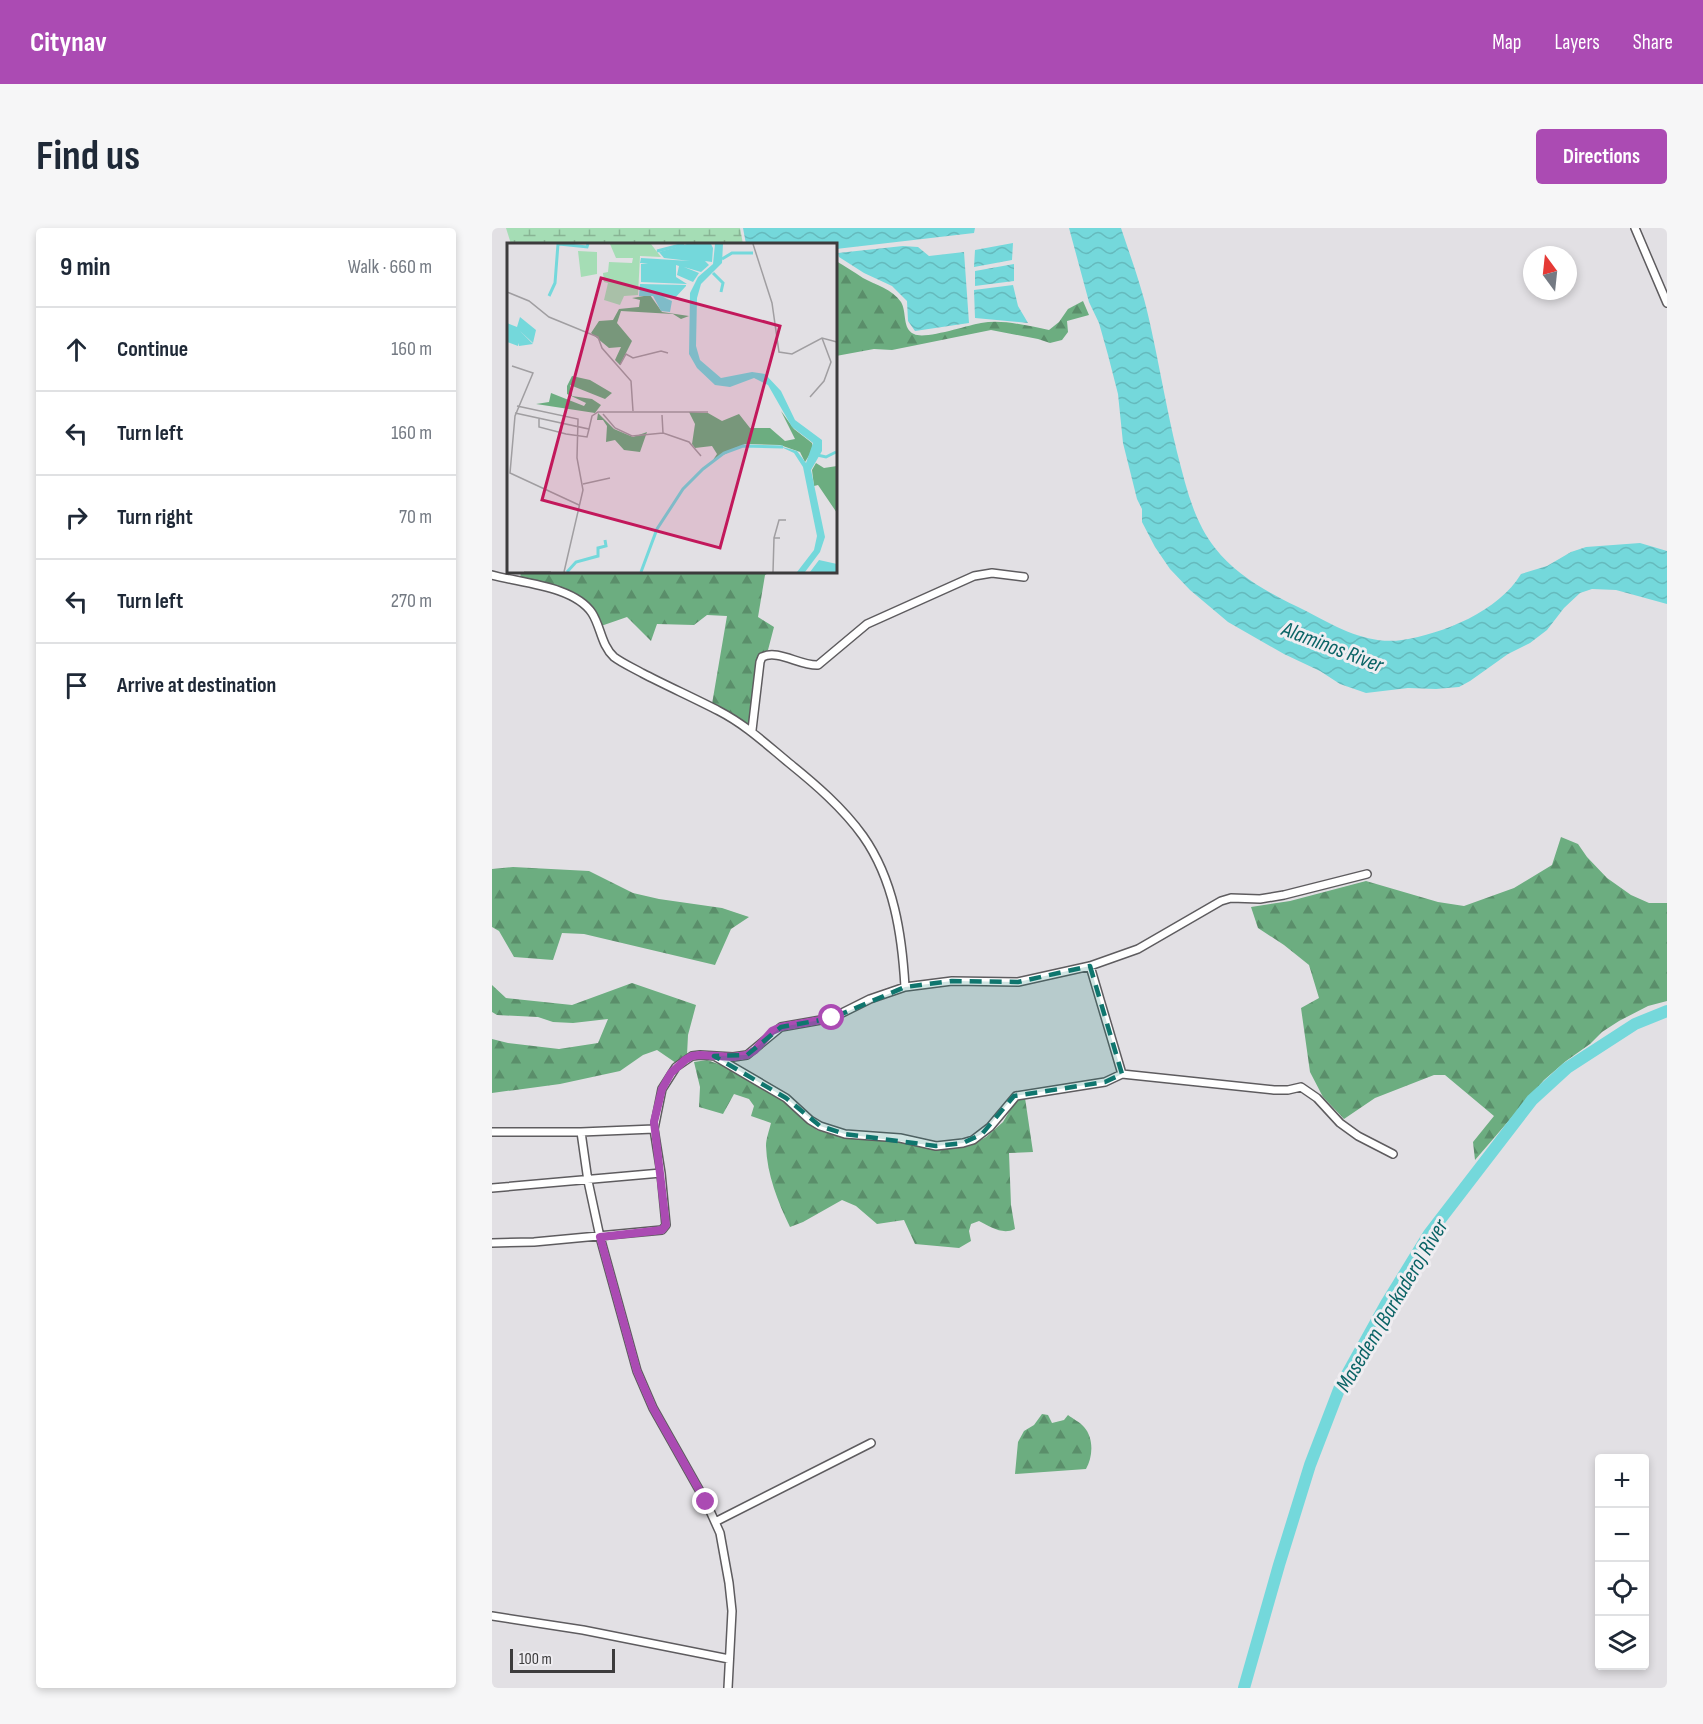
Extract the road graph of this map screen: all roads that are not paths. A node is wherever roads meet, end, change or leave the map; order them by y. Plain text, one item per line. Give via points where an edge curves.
1 (1635, 228) edge
2 (1667, 303) edge
3 (492, 575) edge
4 (1024, 577) dead end
5 (752, 730) junction
6 (1367, 874) dead end
7 (1090, 966) junction
8 (905, 987) junction
9 (714, 1056) junction
10 (1122, 1074) junction
11 (654, 1130) junction
12 (492, 1132) edge
13 (581, 1132) junction
14 (1393, 1154) dead end
15 (661, 1173) junction
16 (588, 1181) junction
17 (492, 1188) edge
18 (600, 1237) junction
19 (492, 1243) edge
20 (871, 1443) dead end
21 (715, 1522) junction
22 (492, 1616) edge
23 (729, 1659) junction
24 (728, 1688) edge

1 - 2 street
3 - 5 street via 568,594 583,602 614,657
4 - 5 street via 992,573 974,576 867,624 818,665 765,655 760,662
5 - 8 street via 863,836 893,901
6 - 7 street via 1284,895 1231,898 1138,949
7 - 8 street via 1018,982 952,981
7 - 10 street
8 - 9 street via 832,1018 781,1027 747,1055
9 - 10 street via 786,1098 820,1126 845,1134 900,1138 936,1146 973,1140 999,1119 1016,1096 1105,1082
9 - 11 street via 692,1056 671,1073 662,1089
10 - 14 street via 1274,1090 1301,1087 1340,1123
11 - 13 street
11 - 15 street
12 - 13 street
13 - 16 street
15 - 16 street
15 - 18 street via 665,1228
16 - 17 street
16 - 18 street
18 - 19 street
18 - 21 street via 641,1380
20 - 21 street
21 - 23 street via 725,1557 732,1611
22 - 23 street
23 - 24 street

